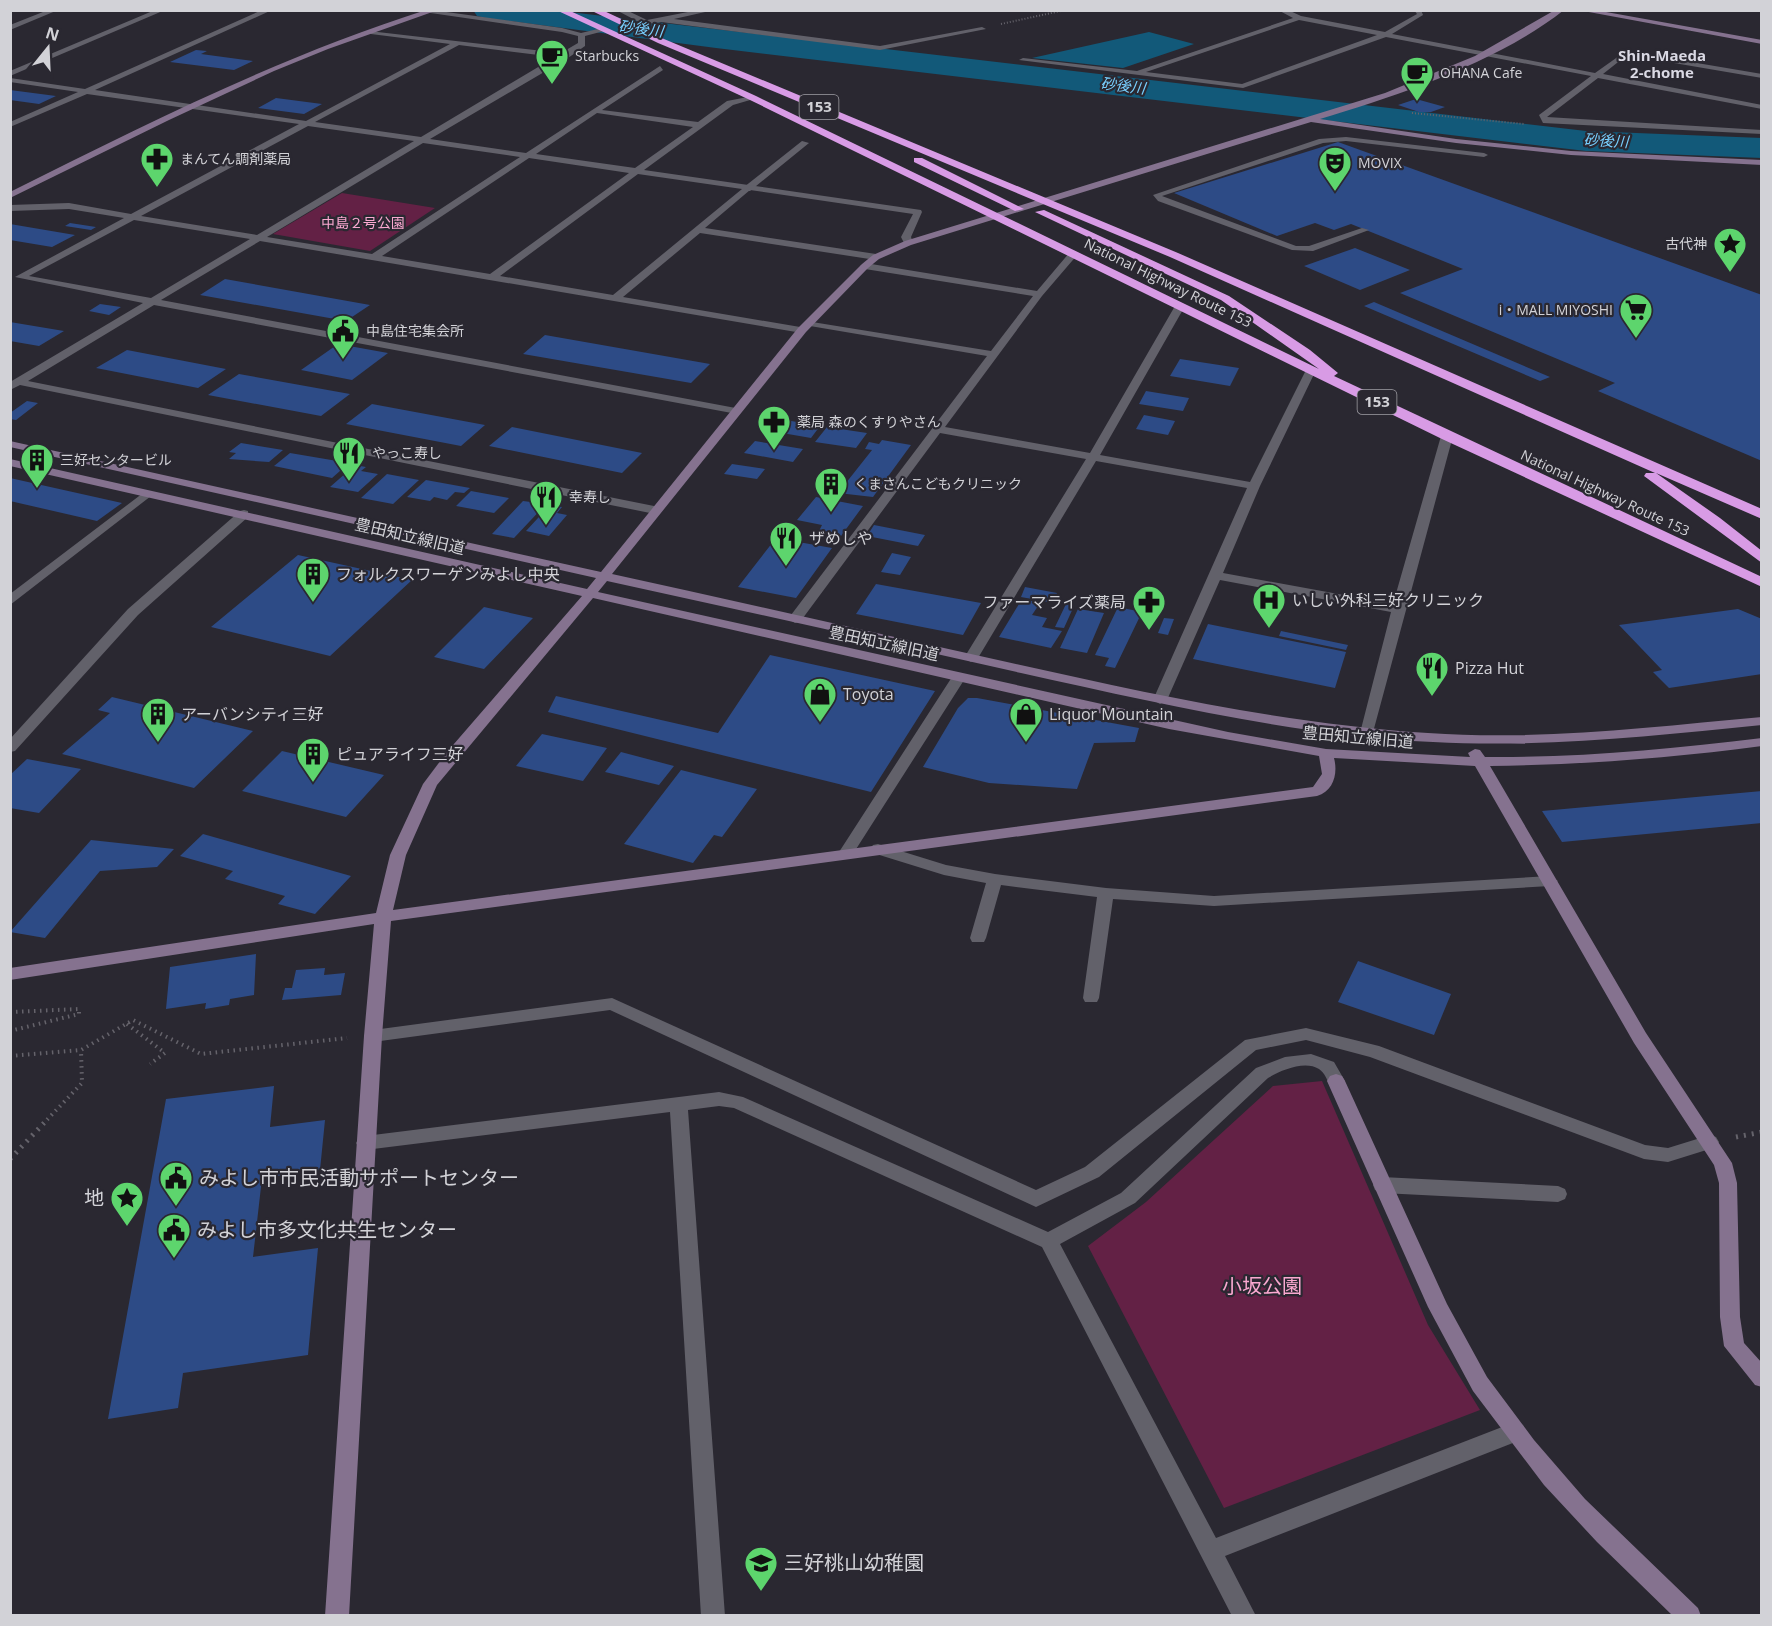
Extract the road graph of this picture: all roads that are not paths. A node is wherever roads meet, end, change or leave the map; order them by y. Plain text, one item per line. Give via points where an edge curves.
1 (55, 10) edge
2 (162, 10) edge
3 (269, 10) edge
4 (412, 10) edge
5 (560, 10) edge
6 (594, 10) edge
7 (619, 10) edge
8 (711, 10) edge
9 (1281, 10) edge
10 (1417, 10) edge
11 (1561, 10) edge
12 (1581, 10) edge
13 (432, 11) edge
14 (1299, 18) junction
15 (663, 20) junction
16 (647, 23) junction
17 (628, 26) junction
18 (10, 28) edge
19 (982, 28) road end
20 (602, 30) junction
21 (370, 32) junction
22 (1387, 34) junction
23 (581, 35) junction
24 (457, 42) junction
25 (1761, 42) edge
26 (1485, 53) junction
27 (565, 56) junction
28 (1023, 60) dead end
29 (660, 68) dead end
30 (10, 74) edge
31 (1134, 74) junction
32 (1596, 75) junction
33 (1761, 76) edge
34 (10, 80) edge
35 (88, 91) junction
36 (753, 98) junction
37 (189, 107) junction
38 (1761, 107) edge
39 (596, 111) junction
40 (849, 119) junction
41 (1308, 121) junction
42 (304, 123) junction
43 (699, 124) junction
44 (10, 125) edge
45 (1761, 132) edge
46 (422, 141) junction
47 (805, 142) dead end
48 (1484, 155) dead end
49 (529, 156) junction
50 (1761, 163) edge
51 (636, 171) junction
52 (747, 189) junction
53 (10, 196) edge
54 (1045, 201) junction
55 (10, 208) edge
56 (1023, 208) junction
57 (996, 216) junction
58 (134, 217) junction
59 (699, 230) junction
60 (1365, 230) dead end
61 (260, 238) junction
62 (908, 243) junction
63 (1073, 254) junction
64 (374, 257) junction
65 (876, 257) junction
66 (865, 266) junction
67 (492, 277) junction
68 (1039, 294) junction
69 (615, 298) junction
70 (151, 302) junction
71 (1180, 306) junction
72 (806, 327) junction
73 (993, 354) junction
74 (1311, 370) junction
75 (15, 384) edge
76 (1349, 388) junction
77 (1498, 398) junction
78 (737, 411) junction
79 (936, 429) junction
80 (1447, 436) junction
81 (10, 444) edge
82 (1092, 459) junction
83 (10, 462) edge
84 (1254, 486) junction
85 (147, 494) junction
86 (655, 510) junction
87 (244, 514) junction
88 (1761, 515) edge
89 (1761, 559) edge
90 (1216, 575) junction
91 (603, 577) junction
92 (1761, 583) edge
93 (589, 595) junction
94 (10, 601) edge
95 (1398, 609) junction
96 (795, 619) junction
97 (971, 658) junction
98 (959, 677) junction
99 (1160, 700) junction
100 (1761, 721) edge
101 (1367, 733) junction
102 (1467, 739) junction
103 (1761, 742) edge
104 (10, 748) edge
105 (1324, 753) junction
106 (1478, 760) junction
107 (878, 849) junction
108 (846, 853) junction
109 (995, 879) junction
110 (1550, 881) junction
111 (1106, 893) junction
112 (383, 917) junction
113 (978, 938) dead end
114 (10, 974) edge
115 (1091, 998) dead end
116 (373, 1035) junction
117 (679, 1105) junction
118 (1710, 1142) junction
119 (365, 1143) junction
120 (1382, 1185) junction
121 (1558, 1194) dead end
122 (1049, 1241) junction
123 (1761, 1378) edge
124 (1515, 1432) junction
125 (1212, 1550) junction
126 (336, 1616) edge
127 (713, 1616) edge
128 (1245, 1616) edge
129 (1690, 1616) edge

1 - 18 street
2 - 30 street
3 - 35 street
4 - 13 street
5 - 20 highway, National Highway Route 153 / 153
6 - 17 highway, National Highway Route 153 / 153
7 - 16 street
8 - 15 street
9 - 14 street
10 - 22 street via 1421,14
11 - 26 street
12 - 25 street
13 - 21 street
13 - 23 street
14 - 22 street
14 - 31 street
15 - 16 street
15 - 19 street via 880,48
16 - 17 street
17 - 40 highway, National Highway Route 153 / 153
20 - 23 street
20 - 36 highway, National Highway Route 153 / 153
21 - 24 street
21 - 37 street via 290,61
22 - 26 street
22 - 31 street via 1243,86
23 - 27 street via 582,44
24 - 27 street
24 - 42 street
26 - 32 street
26 - 41 street
27 - 46 street
28 - 31 street
29 - 39 street
32 - 33 street via 1624,53 1630,53
32 - 38 street
32 - 45 street via 1542,119
34 - 35 street
35 - 37 street
35 - 44 street
36 - 43 street via 730,103
36 - 57 highway, National Highway Route 153 / 153
37 - 42 street
37 - 53 street
39 - 43 street
39 - 49 street
40 - 54 highway, National Highway Route 153 / 153
40 - 56 highway, 153 via 886,145
41 - 50 street via 1571,153
41 - 54 street
42 - 46 street
42 - 58 street
43 - 51 street
46 - 49 street
46 - 61 street
47 - 52 lane
48 - 60 lane via 1346,140 1322,141 1157,195 1295,249 1310,249
49 - 51 street
49 - 64 street
51 - 52 street
51 - 67 street
52 - 59 street
52 - 62 street via 918,212 906,237
54 - 56 street
54 - 77 highway, National Highway Route 153 / 153
55 - 58 street via 69,206
56 - 57 street
56 - 76 highway, 153 via 1225,298 1248,318 1314,357
57 - 62 street
57 - 63 highway, National Highway Route 153 / 153
58 - 61 street
58 - 70 street via 20,277
59 - 65 street
59 - 69 street
61 - 64 street
61 - 70 street
62 - 65 street
63 - 68 street
63 - 71 highway, National Highway Route 153 / 153
64 - 67 street
65 - 66 street
66 - 68 street
66 - 72 street
67 - 69 street
68 - 73 street
69 - 72 street
70 - 75 street
70 - 78 street
71 - 74 highway, National Highway Route 153 / 153
71 - 82 street
72 - 73 street
72 - 78 street
73 - 79 street
74 - 76 highway, National Highway Route 153 / 153
74 - 84 street
75 - 86 street
76 - 80 highway, National Highway Route 153 / 153
77 - 88 highway, National Highway Route 153 / 153
77 - 89 highway, 153 via 1661,481
78 - 86 street
79 - 82 street
79 - 96 street
80 - 92 highway, National Highway Route 153 / 153
80 - 95 street
81 - 91 street, 豊田知立線旧道
82 - 84 street
82 - 97 street
83 - 85 street, 豊田知立線旧道
84 - 90 street
85 - 87 street, 豊田知立線旧道
85 - 94 street
86 - 91 street
87 - 93 street, 豊田知立線旧道
87 - 104 street via 133,612
90 - 95 street
90 - 99 street
91 - 93 street
91 - 96 street, 豊田知立線旧道
93 - 98 street, 豊田知立線旧道
93 - 112 street via 430,784 398,855
95 - 101 street
96 - 97 street, 豊田知立線旧道
97 - 99 street, 豊田知立線旧道
98 - 105 street, 豊田知立線旧道 via 1169,725
98 - 108 street
99 - 101 street, 豊田知立線旧道 via 1286,724
100 - 102 street, 豊田知立線旧道 via 1522,740
101 - 102 street, 豊田知立線旧道
102 - 106 street
103 - 106 street, 豊田知立線旧道 via 1608,759
105 - 106 street, 豊田知立線旧道
105 - 107 street via 1330,773 1317,791
106 - 110 street
107 - 108 street
107 - 109 street via 944,870
108 - 112 street
109 - 111 street
109 - 113 street
110 - 111 street via 1214,901
110 - 118 street via 1640,1038
111 - 115 street
112 - 114 street
112 - 116 street
116 - 118 street via 612,1004 1036,1199 1092,1172 1251,1045 1306,1034 1373,1051 1644,1152 1668,1155
116 - 119 street
117 - 119 street
117 - 122 street via 737,1102
117 - 127 street
118 - 123 street via 1723,1163 1728,1184 1734,1346
119 - 126 street
120 - 121 street
120 - 122 street via 1328,1066 1312,1059 1273,1066 1262,1073 1128,1198
120 - 124 street via 1451,1331 1479,1383
122 - 125 street
124 - 125 street
124 - 129 street via 1603,1535
125 - 128 street

